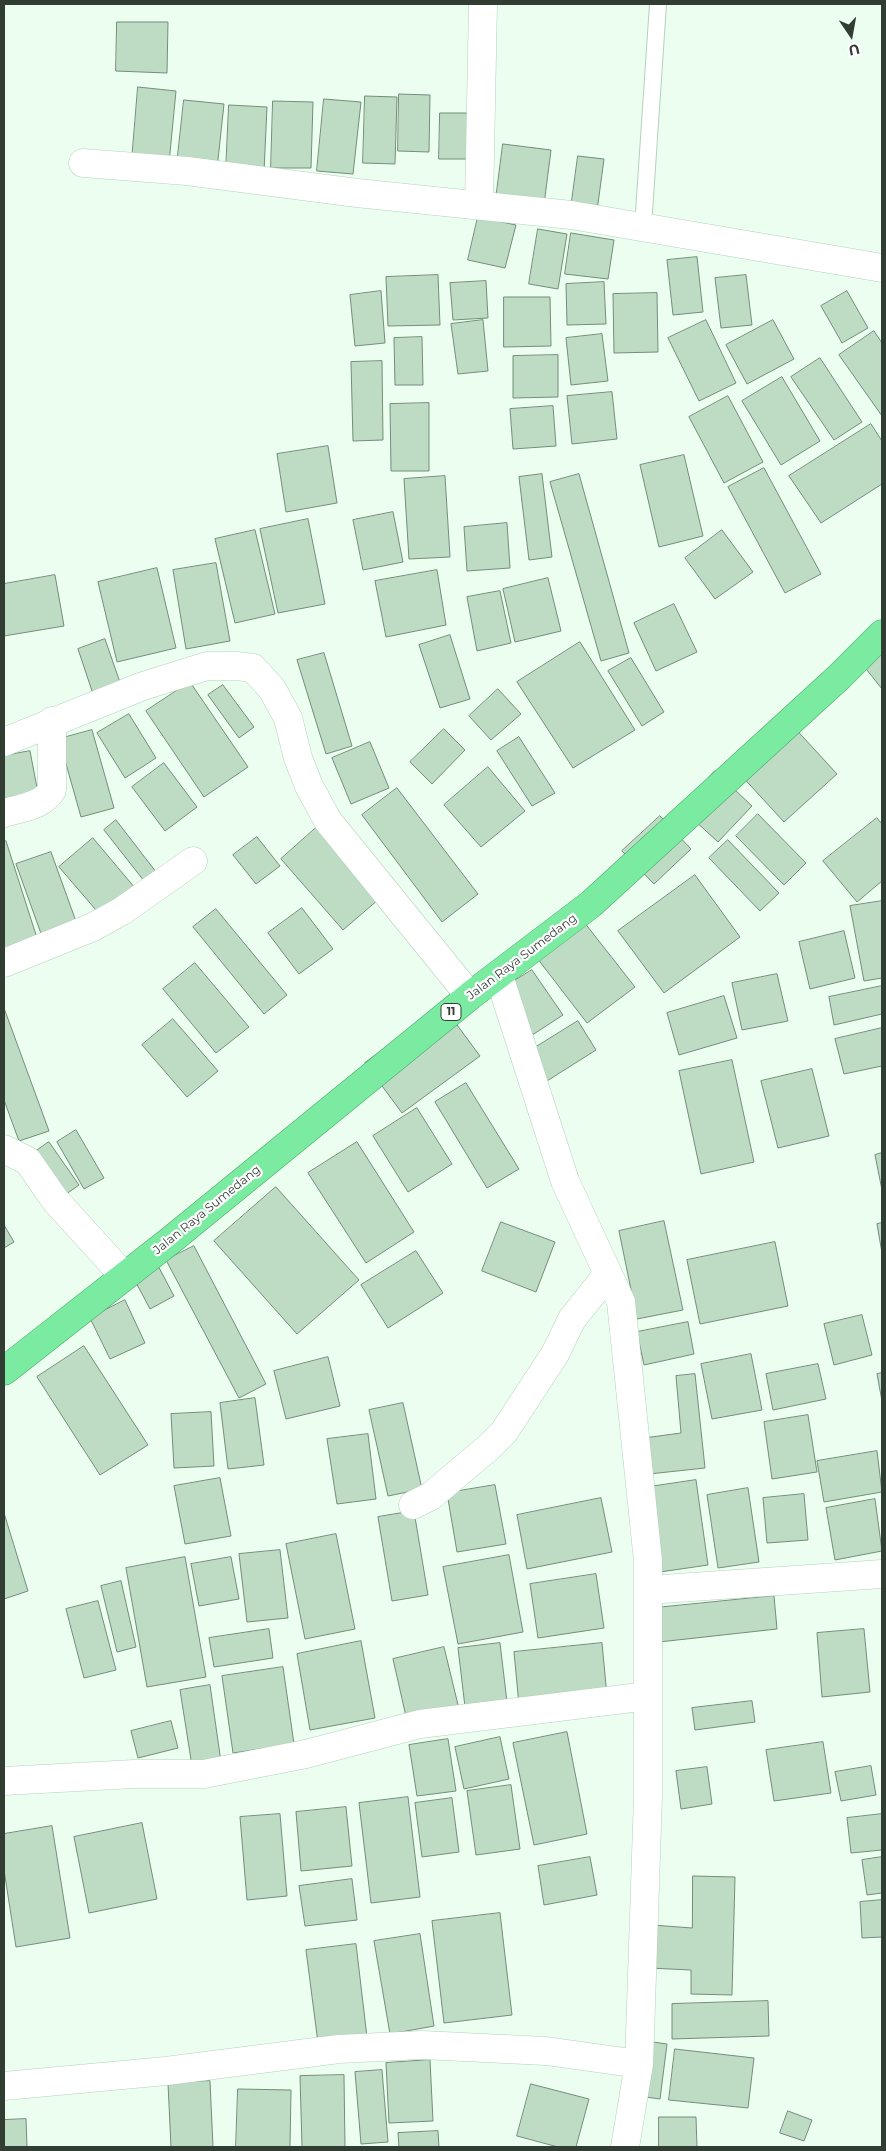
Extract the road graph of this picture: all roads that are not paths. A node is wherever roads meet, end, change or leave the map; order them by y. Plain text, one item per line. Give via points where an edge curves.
1 (483, 4) edge
2 (658, 4) edge
3 (83, 163) dead end
4 (479, 205) junction
5 (643, 227) junction
6 (882, 268) edge
7 (882, 634) edge
8 (52, 721) junction
9 (4, 742) edge
10 (4, 813) edge
11 (193, 861) dead end
12 (4, 963) edge
13 (499, 976) junction
14 (470, 996) junction
15 (4, 1149) edge
16 (608, 1274) junction
17 (124, 1276) junction
18 (4, 1371) edge
19 (413, 1505) dead end
20 (882, 1574) edge
21 (648, 1590) junction
22 (648, 1696) junction
23 (4, 1781) edge
24 (638, 2064) junction
25 (4, 2086) edge
26 (625, 2147) edge

1 - 4 street
2 - 5 lane
3 - 4 street via 187,171
4 - 5 street
5 - 6 street
7 - 13 highway, Jalan Raya Sumedang / 11 via 591,904
8 - 9 street
8 - 10 street via 52,790 42,801
8 - 14 street via 143,686 207,666 253,668 272,689 288,718 298,758 328,821
11 - 12 street via 92,928
13 - 14 highway, Jalan Raya Sumedang / 11
13 - 16 street via 565,1181
14 - 17 highway, Jalan Raya Sumedang / 11
15 - 17 street via 28,1161 55,1200
16 - 19 street via 572,1319 555,1354 504,1432 431,1496
16 - 21 street via 621,1302 648,1561
17 - 18 highway, Jalan Raya Sumedang / 11
20 - 21 street
21 - 22 street
22 - 23 street via 420,1724 306,1754 204,1774
22 - 24 street via 648,1796
24 - 25 street via 546,2051 422,2045 339,2050
24 - 26 street

